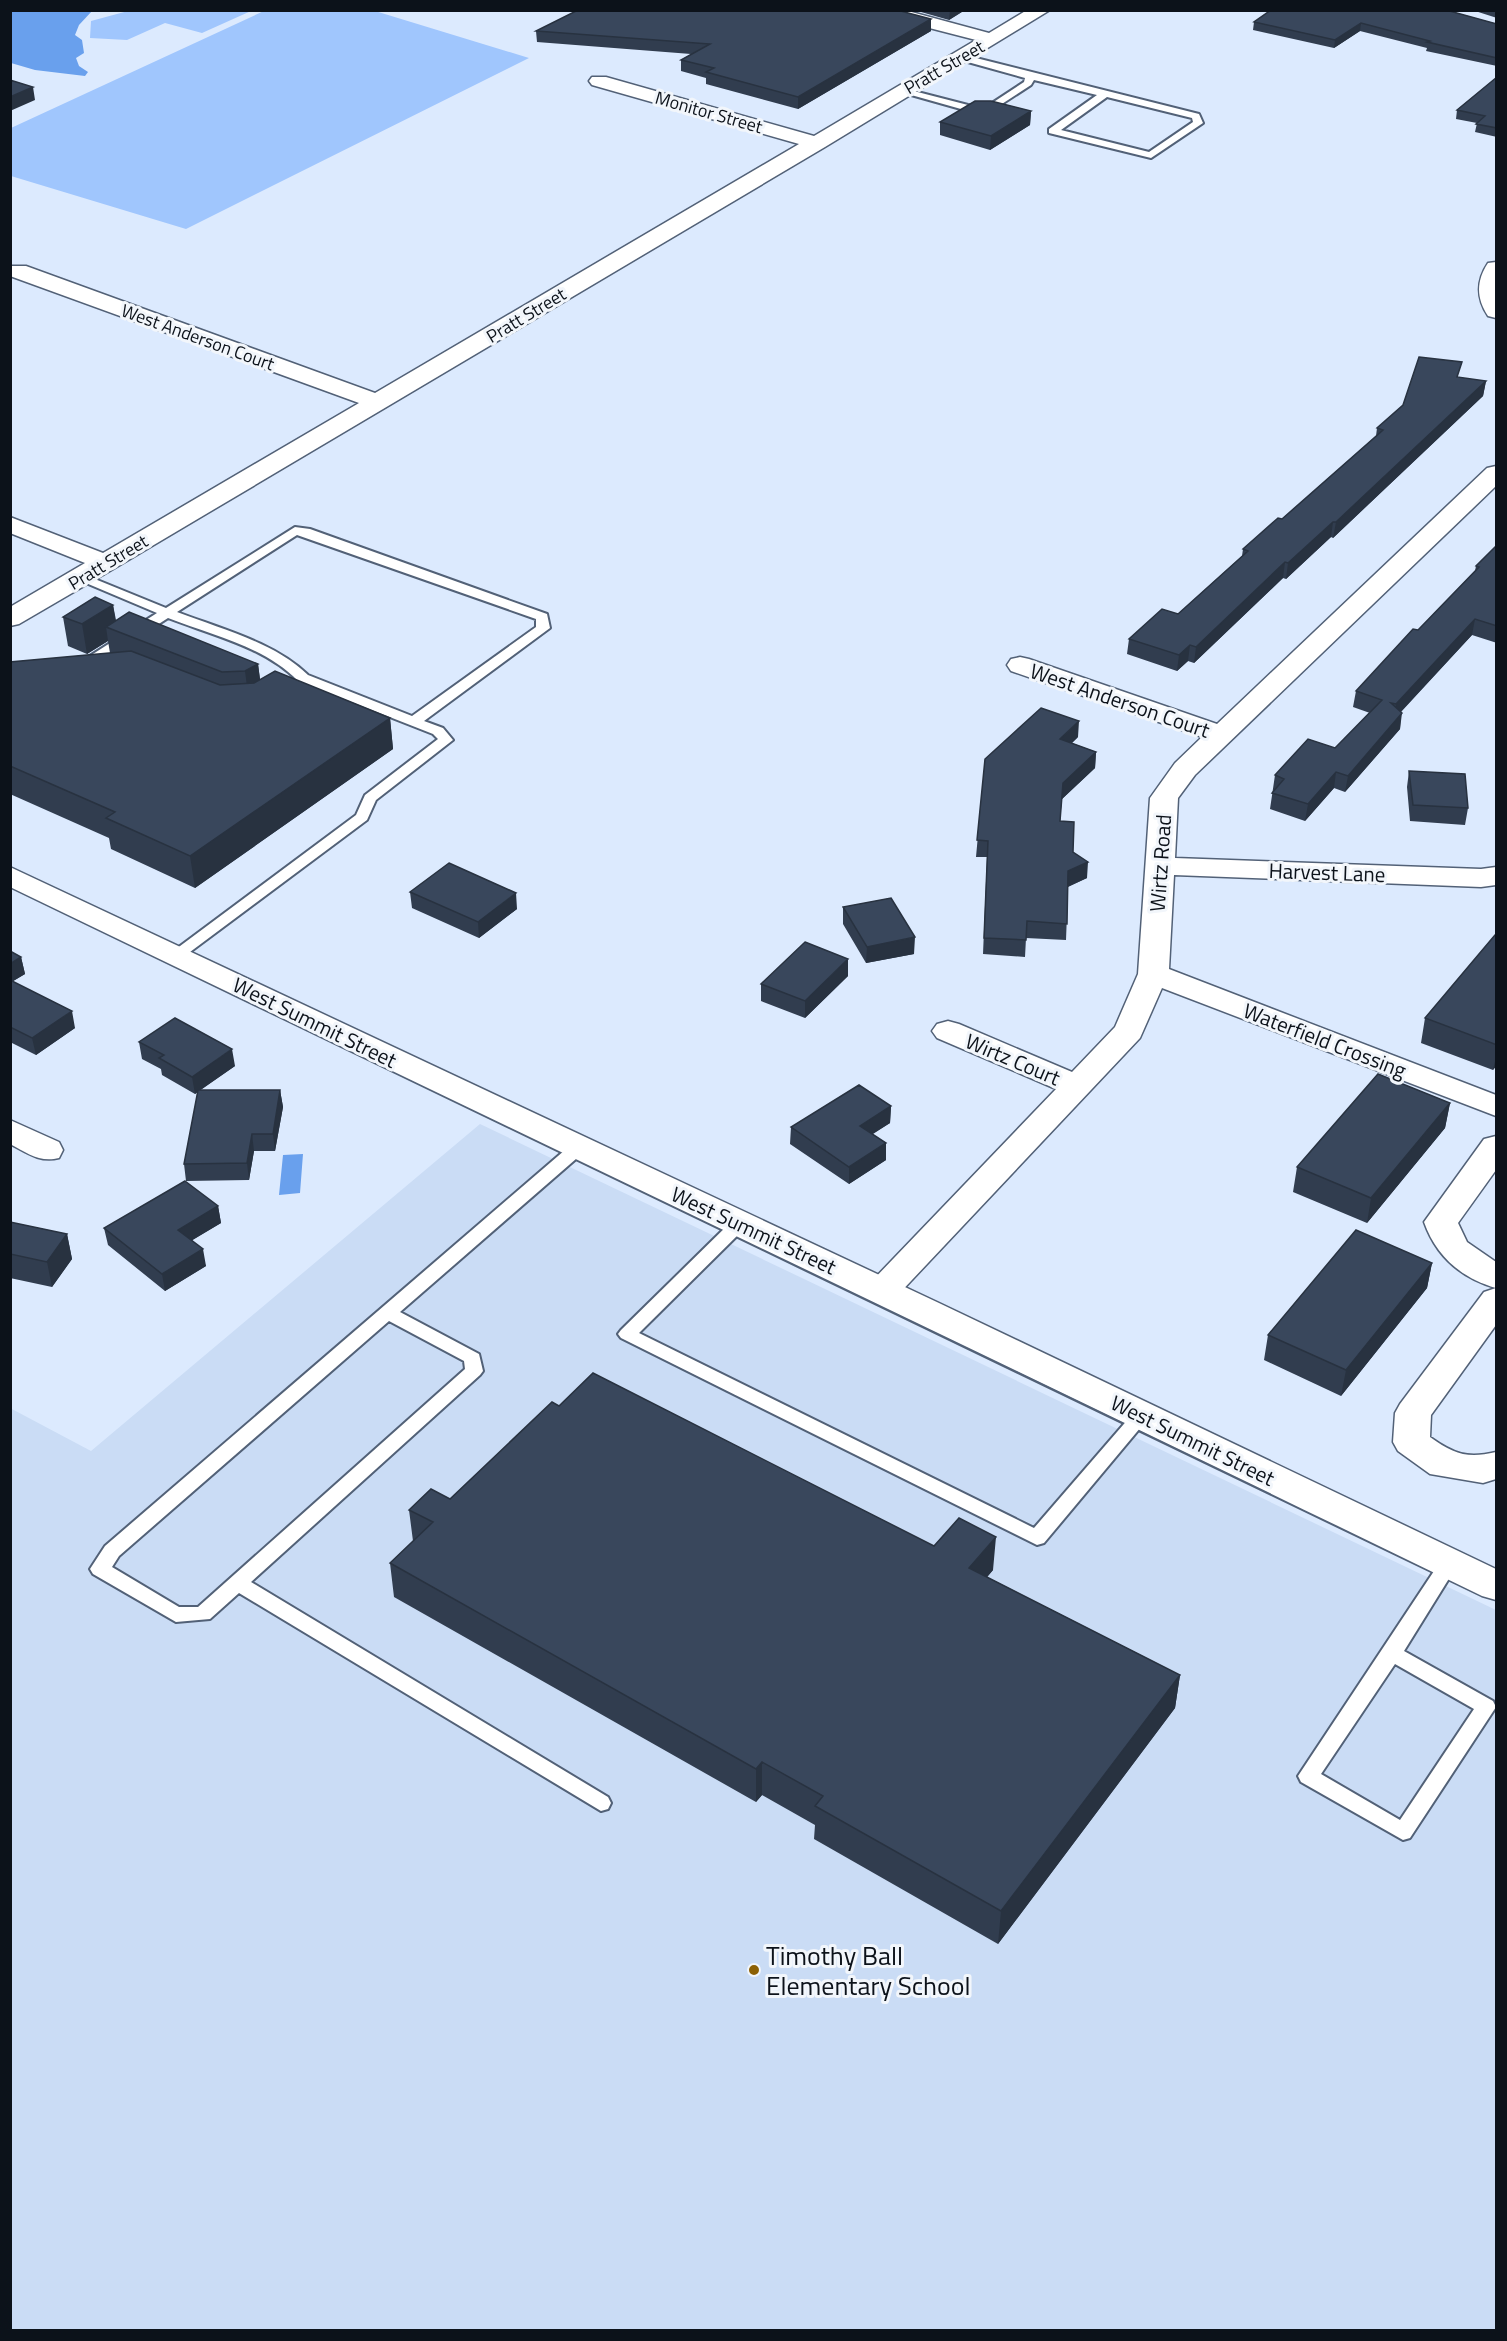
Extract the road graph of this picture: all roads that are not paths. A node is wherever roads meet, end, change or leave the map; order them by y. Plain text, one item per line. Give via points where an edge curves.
1 (881, 10) edge
2 (1041, 10) edge
3 (992, 39) junction
4 (960, 57) junction
5 (1030, 76) junction
6 (599, 81) dead end
7 (902, 92) junction
8 (1105, 94) junction
9 (818, 142) junction
10 (1497, 268) edge
11 (18, 271) dead end
12 (1497, 311) edge
13 (379, 402) junction
14 (1497, 473) edge
15 (10, 524) edge
16 (106, 563) junction
17 (80, 578) junction
18 (168, 612) junction
19 (10, 618) edge
20 (1020, 665) dead end
21 (70, 671) edge
22 (414, 721) junction
23 (1219, 734) junction
24 (1158, 866) junction
25 (10, 876) edge
26 (1497, 876) edge
27 (177, 955) junction
28 (1153, 974) junction
29 (948, 1031) dead end
30 (1077, 1086) junction
31 (1497, 1107) edge
32 (10, 1130) edge
33 (1497, 1146) edge
34 (578, 1148) junction
35 (47, 1150) dead end
36 (740, 1223) junction
37 (1497, 1276) edge
38 (883, 1290) junction
39 (1497, 1300) edge
40 (388, 1313) junction
41 (1142, 1415) junction
42 (1497, 1466) edge
43 (1449, 1564) junction
44 (237, 1583) junction
45 (1497, 1586) edge
46 (1392, 1653) junction
47 (601, 1803) dead end

1 - 3 street
2 - 3 street, Pratt Street
3 - 4 street, Pratt Street
4 - 5 lane
4 - 7 street, Pratt Street
5 - 7 lane via 1028,83 988,110
5 - 8 lane
6 - 9 street, Monitor Street
7 - 9 street, Pratt Street
8 - 8 lane via 1196,116 1198,123 1151,155 1053,131
9 - 13 street, Pratt Street
10 - 12 street via 1489,281 1490,300
11 - 13 street, West Anderson Court
13 - 16 street, Pratt Street
14 - 23 street, Wirtz Road
15 - 16 street
16 - 17 street, Pratt Street
17 - 18 lane
17 - 19 street, Pratt Street
18 - 21 lane via 103,660
18 - 22 lane via 269,653 290,665 298,681
18 - 22 lane via 295,531 543,617 543,628
20 - 23 street, West Anderson Court
22 - 27 lane via 438,731 446,740 370,798 362,817
23 - 24 street, Wirtz Road via 1164,798
24 - 26 street, Harvest Lane
24 - 28 street, Wirtz Road
25 - 27 street, West Summit Street
27 - 34 street, West Summit Street
28 - 30 street, Wirtz Road via 1129,1032
28 - 31 street, Waterfield Crossing
29 - 30 street, Wirtz Court
30 - 38 street, Wirtz Road
32 - 35 street
33 - 37 street via 1441,1222 1447,1243 1466,1260
34 - 36 street, West Summit Street
34 - 40 lane
36 - 38 street, West Summit Street
36 - 41 lane via 627,1334 1037,1538
38 - 41 street, West Summit Street
39 - 42 street via 1413,1413 1411,1442 1443,1465 1483,1470
40 - 44 lane via 473,1358 474,1371
40 - 44 lane via 112,1551 100,1569 176,1615 203,1614
41 - 43 street, West Summit Street
43 - 45 street, West Summit Street
43 - 46 lane
44 - 47 lane
46 - 46 lane via 1308,1776 1403,1832 1486,1707

